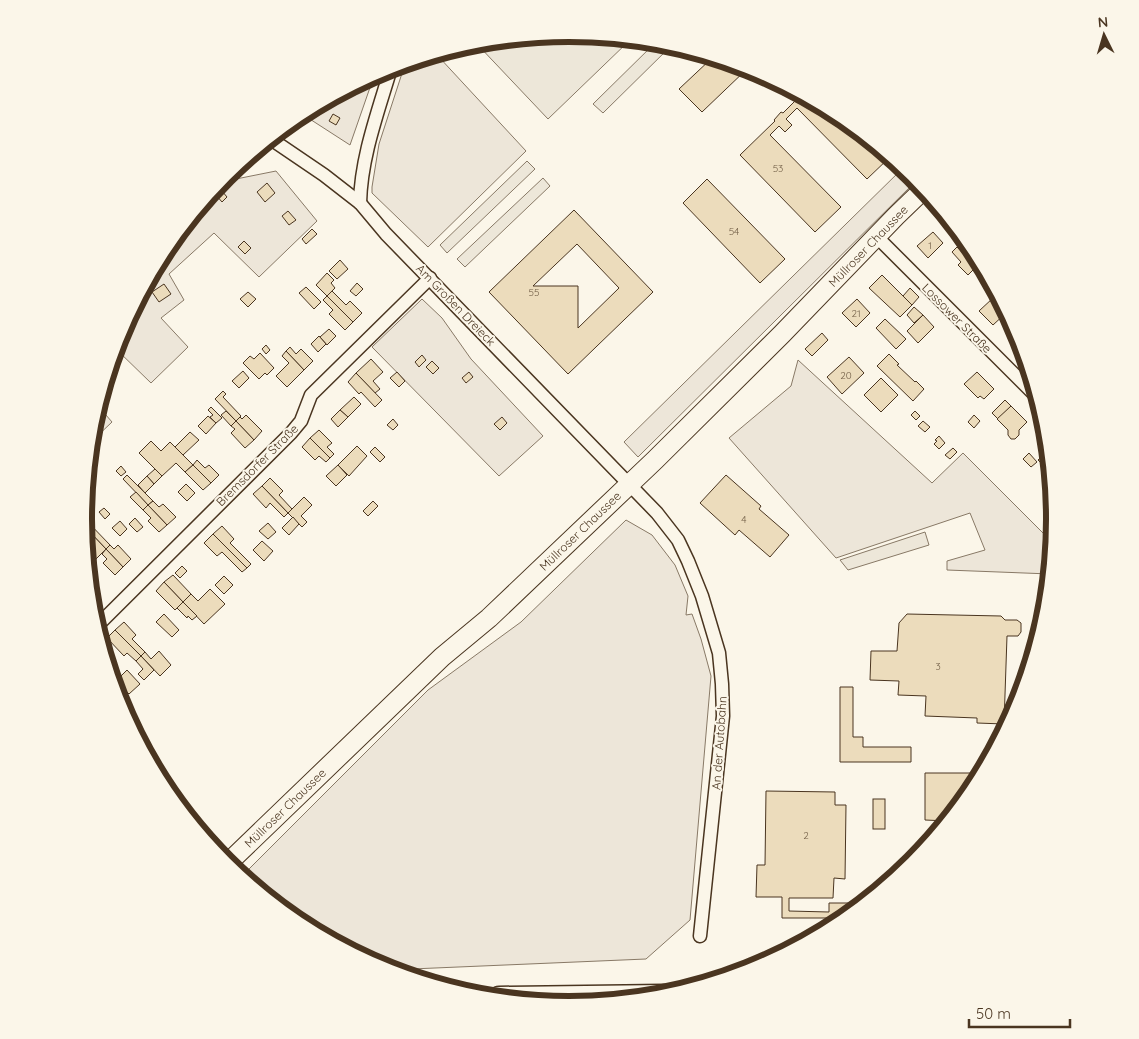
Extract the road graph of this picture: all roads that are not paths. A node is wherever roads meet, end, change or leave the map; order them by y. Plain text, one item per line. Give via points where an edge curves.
1 (388, 79) edge
2 (277, 143) edge
3 (919, 195) edge
4 (360, 203) junction
5 (877, 237) junction
6 (430, 278) junction
7 (1027, 387) edge
8 (630, 485) junction
9 (104, 620) edge
10 (233, 858) edge
11 (700, 936) dead end

1 - 4 street via 363,168
2 - 4 street, Am Großen Dreieck
3 - 5 main road, Müllroser Chaussee
4 - 6 street, Am Großen Dreieck
5 - 7 street, Lossower Straße
5 - 8 main road, Müllroser Chaussee
6 - 8 street, Am Großen Dreieck
6 - 9 street, Bremsdorfer Straße via 311,395 301,421 291,433
8 - 10 main road, Müllroser Chaussee via 489,618 442,657
8 - 11 street, An der Autobahn via 678,540 702,596 719,653 723,716

